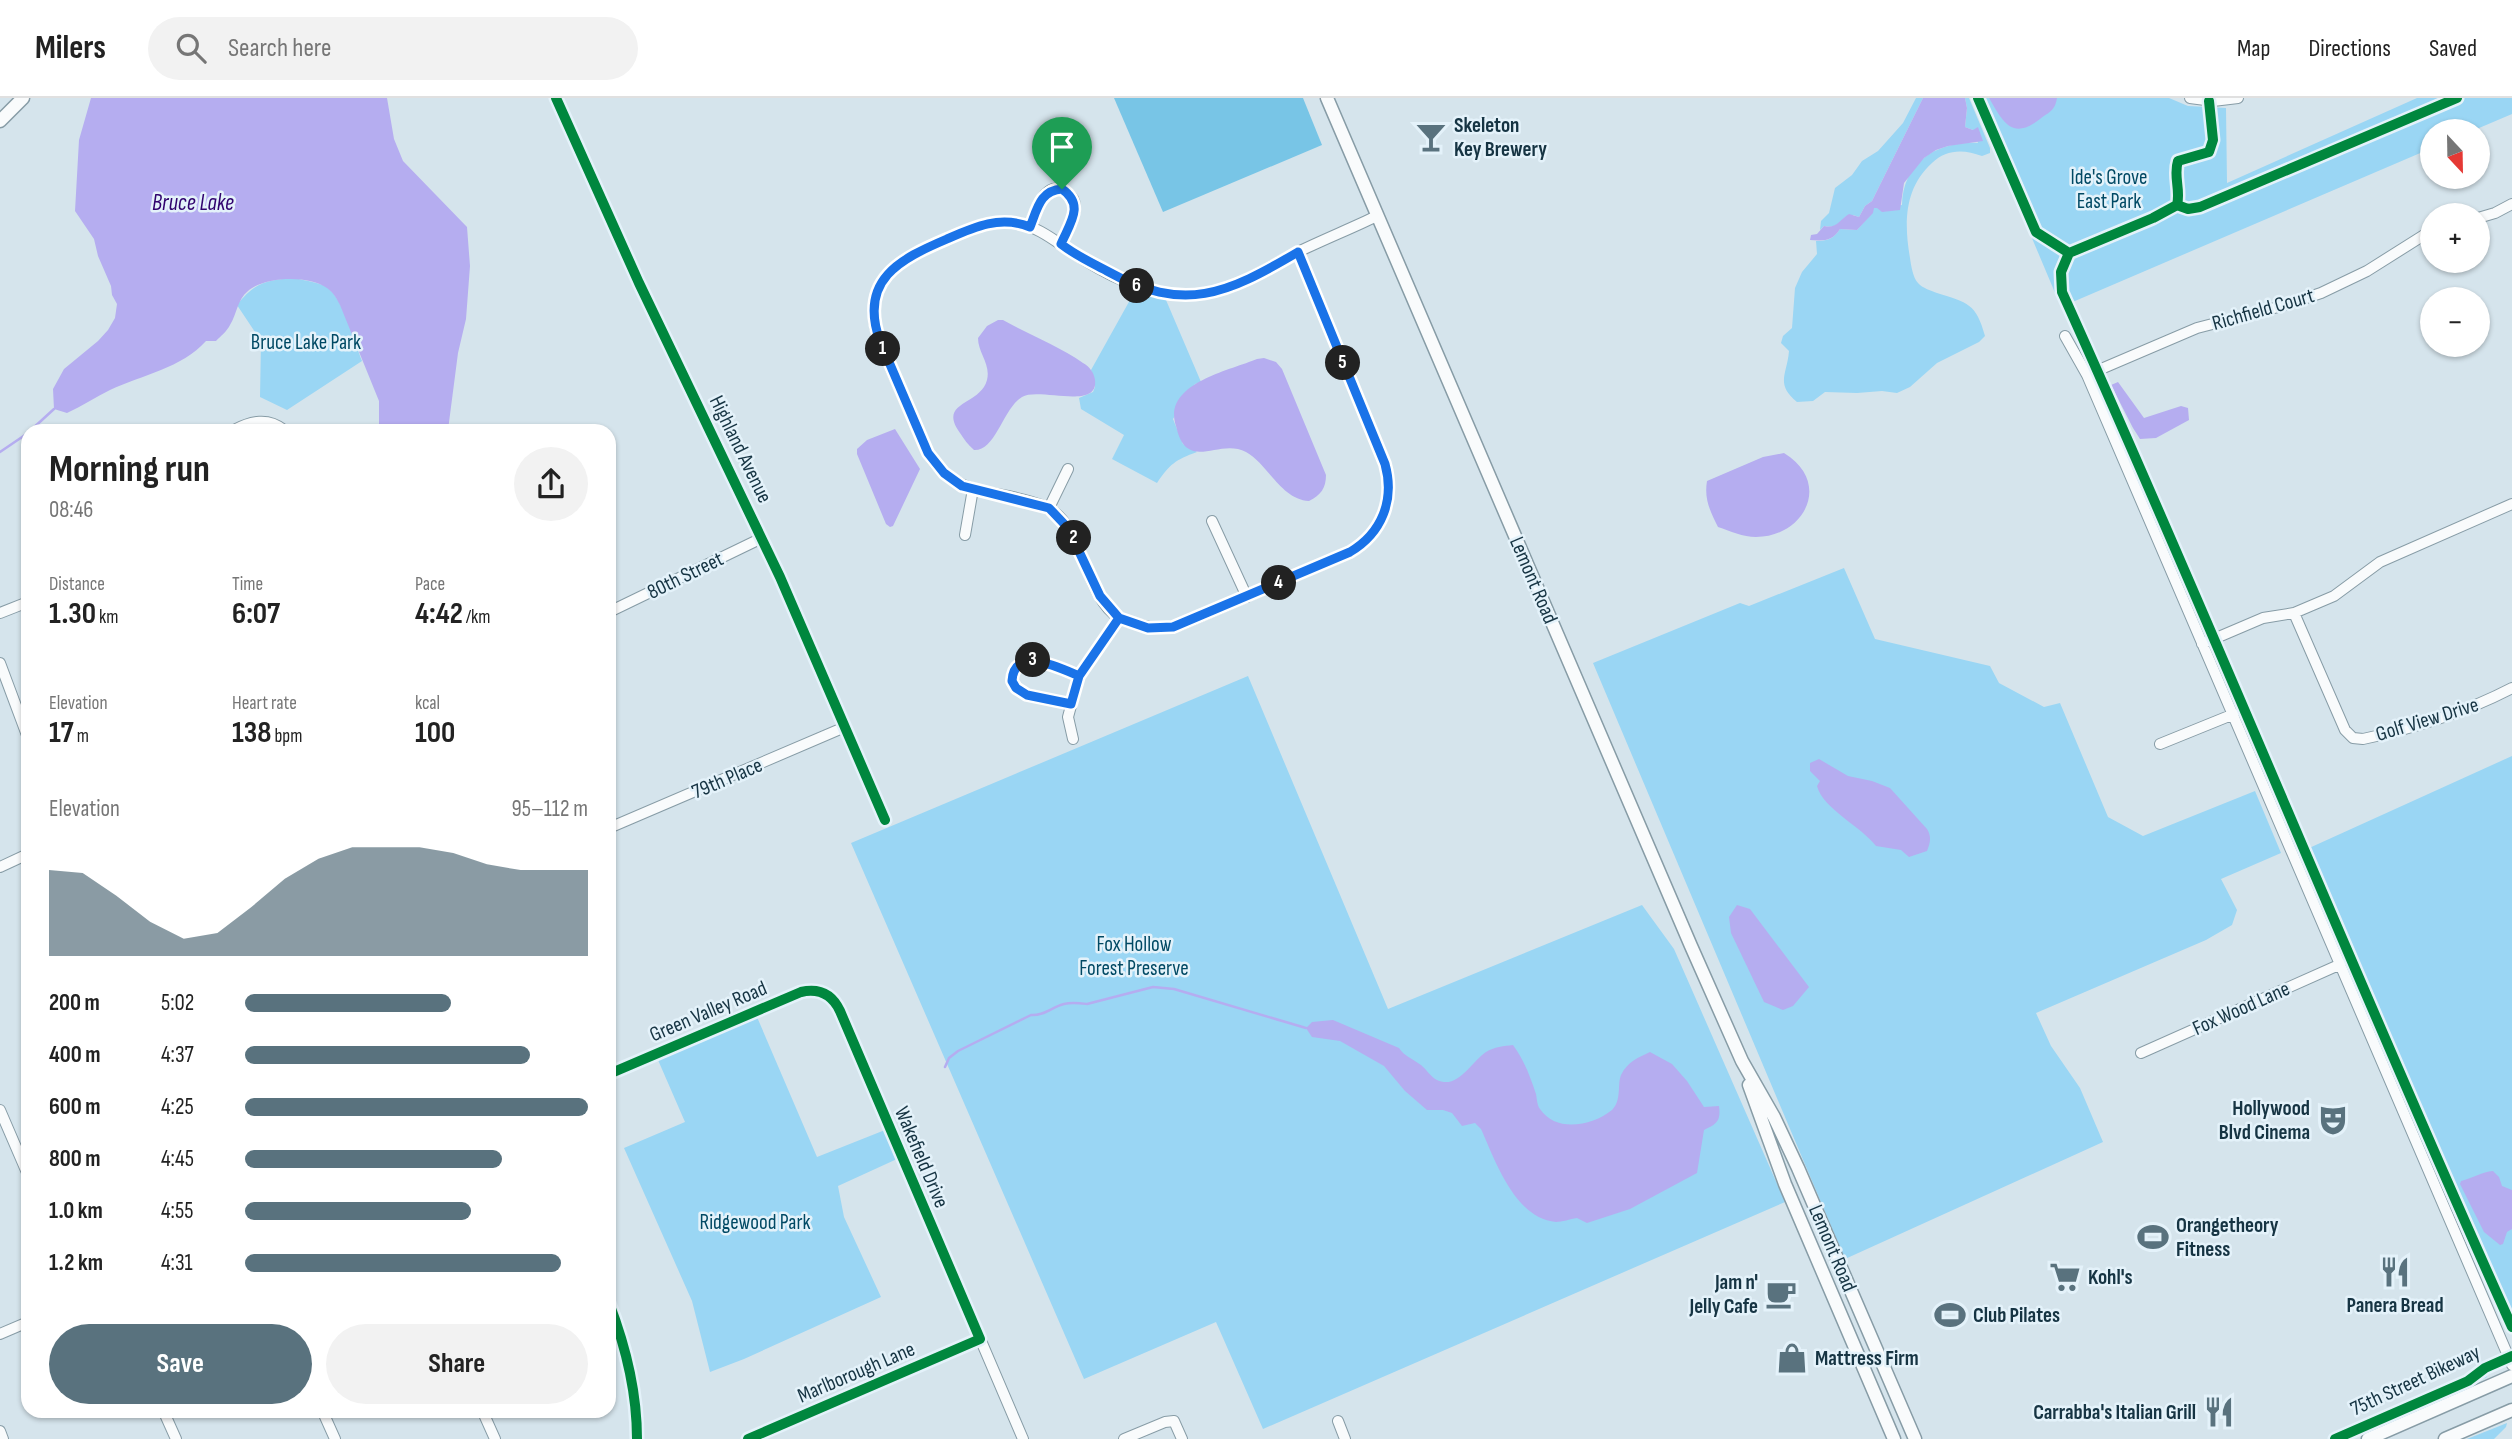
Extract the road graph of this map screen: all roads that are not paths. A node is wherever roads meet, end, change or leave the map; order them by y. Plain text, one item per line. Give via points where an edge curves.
1 (23, 98) edge
2 (556, 98) edge
3 (1327, 98) edge
4 (2190, 98) edge
5 (2238, 98) edge
6 (0, 121) edge
7 (2512, 204) edge
8 (2490, 215) edge
9 (1377, 216) junction
10 (1030, 227) junction
11 (2420, 238) edge
12 (1061, 244) junction
13 (1298, 252) junction
14 (2065, 335) dead end
15 (2087, 375) junction
16 (248, 424) edge
17 (274, 424) edge
18 (1068, 468) dead end
19 (972, 489) junction
20 (2512, 504) edge
21 (1049, 508) junction
22 (1213, 521) dead end
23 (965, 535) dead end
24 (762, 538) junction
25 (1247, 597) junction
26 (21, 605) edge
27 (616, 609) edge
28 (0, 613) edge
29 (2294, 613) junction
30 (1119, 618) junction
31 (2202, 644) junction
32 (0, 663) edge
33 (1079, 676) junction
34 (2512, 688) edge
35 (1071, 704) junction
36 (2234, 715) junction
37 (21, 719) edge
38 (845, 727) junction
39 (1073, 739) dead end
40 (2160, 744) dead end
41 (885, 820) dead end
42 (616, 825) edge
43 (21, 857) edge
44 (0, 867) edge
45 (2341, 964) junction
46 (824, 993) joint
47 (2141, 1053) dead end
48 (1742, 1061) junction
49 (616, 1071) edge
50 (0, 1110) edge
51 (21, 1159) edge
52 (616, 1323) edge
53 (21, 1325) edge
54 (0, 1334) edge
55 (980, 1339) junction
56 (2512, 1365) edge
57 (2512, 1376) edge
58 (2512, 1410) edge
59 (167, 1418) edge
60 (326, 1418) edge
61 (486, 1418) edge
62 (1338, 1421) dead end
63 (0, 1431) edge
64 (3, 1439) edge
65 (176, 1439) edge
66 (335, 1439) edge
67 (495, 1439) edge
68 (637, 1439) edge
69 (747, 1439) edge
70 (1023, 1439) edge
71 (1124, 1439) edge
72 (1182, 1439) edge
73 (1345, 1439) edge
74 (1894, 1439) edge
75 (1915, 1439) edge
76 (2368, 1439) edge
77 (2445, 1439) edge

1 - 6 main road
2 - 24 street, Highland Avenue
3 - 9 main road, Lemont Road
4 - 5 street
7 - 8 street
9 - 13 street
9 - 48 main road, Lemont Road
10 - 12 street
10 - 12 street via 1043,195 1062,189 1072,196 1075,208
10 - 19 street via 994,222 974,227 906,257 878,290 874,321 880,341 928,453 944,473
11 - 15 street, Richfield Court via 2321,293 2197,328
12 - 13 street via 1135,286 1177,295 1228,289
13 - 25 street via 1388,474 1389,495 1382,523 1350,552
14 - 15 street
15 - 31 street
16 - 17 street
18 - 21 street
19 - 21 street
19 - 23 street
20 - 29 street via 2380,562 2334,596
21 - 30 street via 1068,528 1100,596
22 - 25 street
24 - 27 street, 80th Street
24 - 38 street, Highland Avenue
25 - 30 street via 1182,625 1161,629
26 - 28 street
29 - 31 street via 2263,618
29 - 34 street, Golf View Drive via 2345,730 2353,738 2435,721
30 - 33 street
31 - 36 street
32 - 37 street
33 - 35 street
33 - 35 street via 1033,660 1017,666 1013,673 1012,681 1021,692
35 - 39 street via 1068,717
36 - 40 street
36 - 45 street
38 - 41 street, Highland Avenue
38 - 42 street, 79th Place
43 - 44 street
45 - 47 street, Fox Wood Lane
45 - 56 street
46 - 49 street, Green Valley Road via 801,992
46 - 55 street, Wakefield Drive via 840,1011
48 - 74 main road, Lemont Road via 1760,1121
48 - 75 main road, Lemont Road via 1798,1168
50 - 51 street
52 - 68 street via 632,1377
53 - 54 street
55 - 69 street, Marlborough Lane
55 - 70 street, Wakefield Drive
57 - 76 main road
58 - 77 main road
59 - 65 street
60 - 66 street
61 - 67 street
62 - 73 street
63 - 64 street
71 - 72 street via 1174,1421

